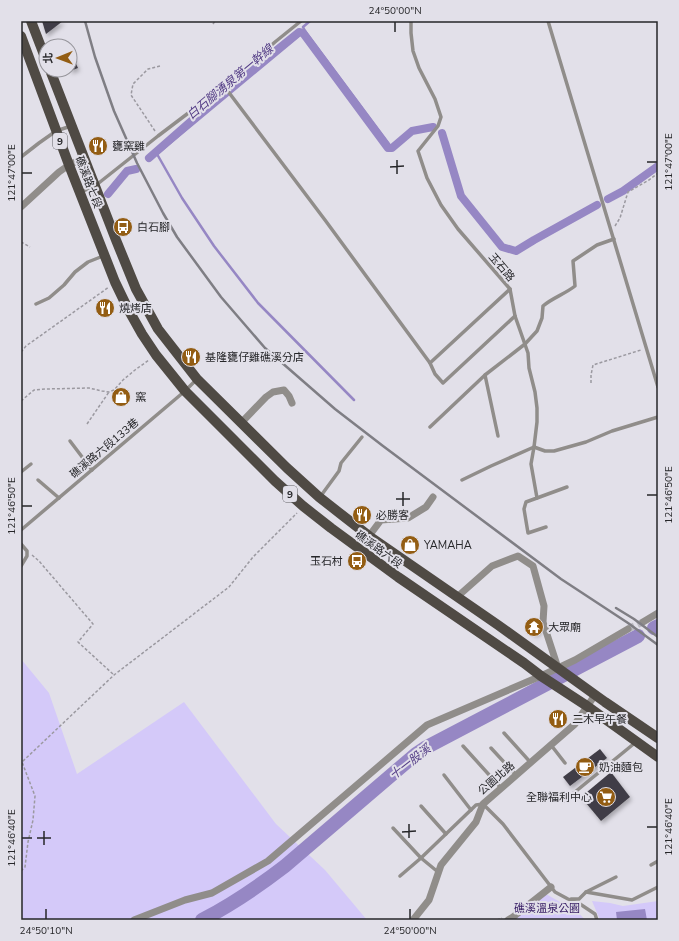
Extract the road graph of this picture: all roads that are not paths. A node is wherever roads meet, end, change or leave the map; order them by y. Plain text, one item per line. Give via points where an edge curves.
1 (31, 21) edge
2 (301, 21) edge
3 (411, 21) edge
4 (548, 21) edge
5 (21, 36) edge
6 (38, 39) edge
7 (53, 78) edge
8 (224, 86) junction
9 (71, 126) junction
10 (56, 131) junction
11 (21, 157) edge
12 (84, 158) junction
13 (69, 165) junction
14 (96, 186) junction
15 (80, 193) junction
16 (21, 206) edge
17 (614, 239) junction
18 (116, 240) joint
19 (102, 251) junction
20 (510, 289) junction
21 (36, 304) dead end
22 (515, 316) junction
23 (525, 344) junction
24 (430, 364) junction
25 (485, 375) junction
26 (197, 379) junction
27 (658, 387) edge
28 (185, 391) junction
29 (292, 403) dead end
30 (658, 417) edge
31 (241, 423) junction
32 (430, 427) dead end
33 (498, 436) dead end
34 (362, 437) dead end
35 (70, 441) dead end
36 (534, 446) junction
37 (31, 464) dead end
38 (92, 470) junction
39 (21, 472) edge
40 (38, 480) dead end
41 (462, 480) dead end
42 (567, 487) dead end
43 (433, 497) dead end
44 (58, 498) junction
45 (319, 498) junction
46 (537, 498) junction
47 (546, 527) dead end
48 (21, 530) edge
49 (369, 536) junction
50 (21, 544) edge
51 (21, 566) edge
52 (457, 597) junction
53 (658, 613) edge
54 (643, 622) tunnel mouth
55 (628, 629) tunnel mouth
56 (559, 669) junction
57 (543, 678) junction
58 (595, 695) junction
59 (587, 706) junction
60 (504, 733) dead end
61 (658, 738) edge
62 (636, 742) junction
63 (552, 745) junction
64 (463, 746) dead end
65 (491, 748) dead end
66 (658, 757) edge
67 (531, 762) junction
68 (565, 763) dead end
69 (444, 775) dead end
70 (517, 775) junction
71 (501, 788) junction
72 (564, 801) dead end
73 (483, 804) junction
74 (421, 806) dead end
75 (471, 810) junction
76 (393, 828) dead end
77 (446, 834) junction
78 (421, 858) junction
79 (658, 861) edge
80 (651, 865) dead end
81 (438, 872) junction
82 (400, 876) dead end
83 (616, 877) dead end
84 (551, 887) junction
85 (658, 887) edge
86 (586, 892) junction
87 (568, 899) junction
88 (134, 920) edge
89 (413, 920) edge
90 (508, 920) edge
91 (597, 920) edge

1 - 6 main road
2 - 8 lane
3 - 20 lane, 玉石路 via 413,51 441,117 438,126 418,151 441,205 458,229
4 - 17 lane
5 - 10 main road, 礁溪路七段 / 9
7 - 9 main road, 礁溪路七段 / 9
8 - 14 lane
8 - 24 lane
9 - 10 lane
9 - 12 main road, 礁溪路七段 / 9
10 - 11 lane
10 - 13 main road, 礁溪路七段 / 9
12 - 13 street
12 - 14 main road, 礁溪路七段 / 9
13 - 15 main road, 礁溪路七段 / 9
13 - 16 street
14 - 15 lane
14 - 18 main road, 礁溪路七段 / 9
15 - 19 main road, 礁溪路七段 / 9
17 - 23 lane via 573,260 575,286 543,306 537,331
17 - 27 lane
18 - 26 main road, 礁溪路六段 / 9 via 136,289 158,329
19 - 21 lane via 75,272 49,298
19 - 28 main road, 礁溪路六段 / 9 via 138,328
20 - 22 lane, 玉石路
20 - 24 lane
22 - 23 lane, 玉石路
22 - 24 lane via 443,383
23 - 25 lane
23 - 36 lane, 玉石路 via 537,408
25 - 32 lane
25 - 33 lane
26 - 28 lane, 礁溪路六段133巷
26 - 31 main road, 礁溪路六段 / 9
28 - 38 lane, 礁溪路六段133巷
28 - 57 main road, 礁溪路六段 / 9 via 303,506 398,577
29 - 31 street via 284,390 273,392
30 - 36 lane via 554,451 545,451
31 - 45 main road, 礁溪路六段 / 9
34 - 45 lane via 341,463 339,471
35 - 38 lane
36 - 41 lane
36 - 46 lane, 玉石路 via 531,464
37 - 39 lane
38 - 44 lane, 礁溪路六段133巷
40 - 44 lane
42 - 46 lane
43 - 49 street via 426,507 408,518 381,520
44 - 48 lane, 礁溪路六段133巷
45 - 49 main road, 礁溪路六段 / 9
46 - 47 lane via 526,502 524,509 528,533
49 - 52 main road, 礁溪路六段 / 9
50 - 51 lane via 27,551
52 - 56 main road, 礁溪路六段 / 9
52 - 56 street via 492,566 518,556 533,566 544,606 543,622
53 - 54 street
55 - 56 street
56 - 57 street
56 - 58 main road, 礁溪路六段 / 9
57 - 59 main road, 礁溪路六段 / 9
57 - 88 street via 427,725 268,861 212,893 185,900
58 - 59 street, 公園北路
58 - 61 main road, 礁溪路六段 / 9
59 - 62 main road, 礁溪路六段 / 9
59 - 63 street, 公園北路 via 575,724
60 - 67 lane
62 - 66 main road, 礁溪路六段 / 9
62 - 72 lane
63 - 67 street, 公園北路
63 - 68 lane
64 - 71 lane
65 - 70 lane
67 - 70 street, 公園北路
69 - 75 lane
70 - 71 street, 公園北路
71 - 73 street, 公園北路
73 - 75 lane
73 - 81 street, 公園北路 via 476,822
73 - 84 lane via 503,824
74 - 77 lane
75 - 77 lane
76 - 78 lane
77 - 78 lane
78 - 81 lane
78 - 82 lane
79 - 80 lane
81 - 89 street, 公園北路 via 429,900
83 - 86 lane
84 - 87 lane
84 - 90 street
85 - 86 lane via 632,900
86 - 87 lane via 580,899
87 - 91 lane via 595,914

